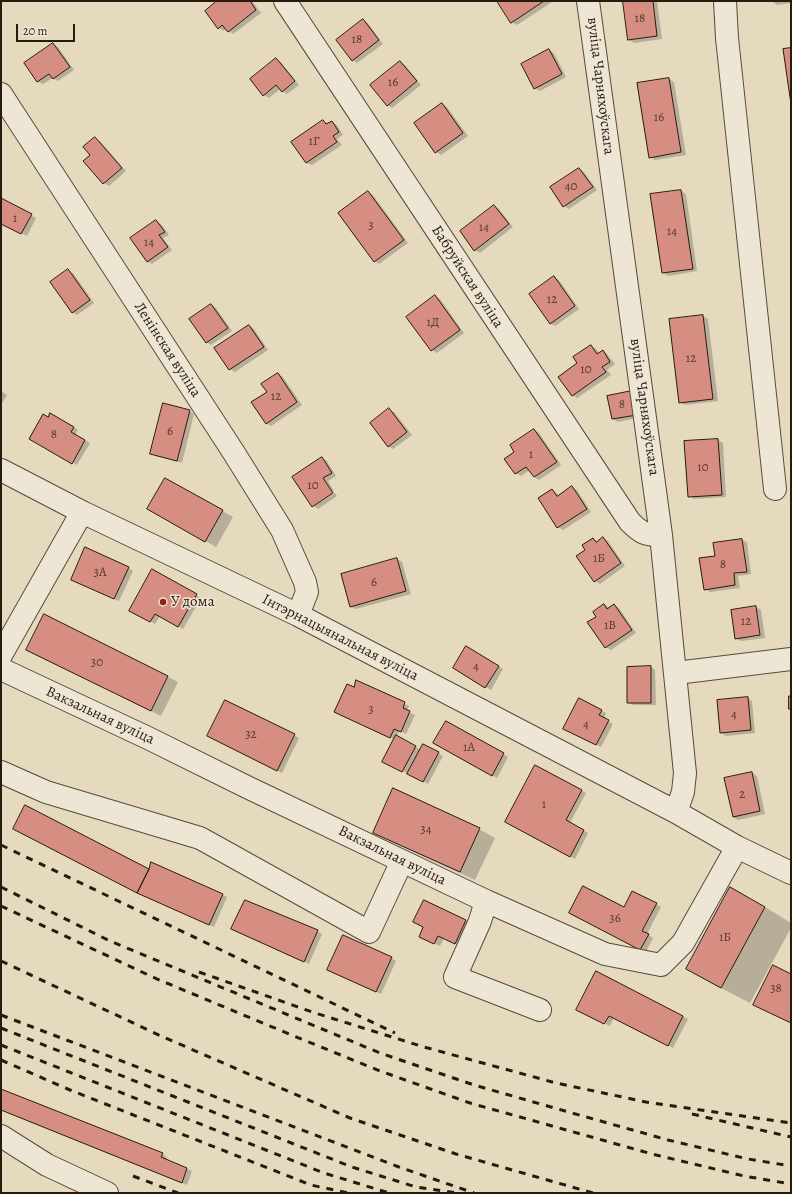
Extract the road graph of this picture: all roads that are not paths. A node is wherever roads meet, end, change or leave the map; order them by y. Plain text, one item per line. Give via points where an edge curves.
1 (285, 1) edge
2 (588, 1) edge
3 (724, 1) edge
4 (1, 94) edge
5 (1, 470) edge
6 (776, 489) dead end
7 (82, 512) junction
8 (662, 535) junction
9 (298, 615) junction
10 (1, 655) edge
11 (791, 659) edge
12 (1, 669) edge
13 (676, 673) junction
14 (1, 772) edge
15 (676, 812) junction
16 (737, 847) junction
17 (402, 861) junction
18 (791, 873) edge
19 (486, 901) junction
20 (540, 1010) dead end
21 (1, 1136) edge
22 (107, 1193) edge

1 - 8 street, Бабруйская вуліца via 630,522 640,532
2 - 8 street, вуліца Чарняхоўскага
3 - 6 street
4 - 9 street, Ленінская вуліца via 282,530 306,582 307,592
5 - 7 street, Інтэрнацыянальная вуліца
7 - 9 street, Інтэрнацыянальная вуліца
7 - 10 street
8 - 13 street, вуліца Чарняхоўскага
9 - 15 street, Інтэрнацыянальная вуліца
11 - 13 street
12 - 17 street, Вакзальная вуліца
13 - 15 street, вуліца Чарняхоўскага via 685,773 683,792
14 - 17 street via 46,792 200,838 369,932
15 - 16 street, Інтэрнацыянальная вуліца
16 - 18 street, Інтэрнацыянальная вуліца
16 - 19 street, Вакзальная вуліца via 683,943 661,965 605,954
17 - 19 street, Вакзальная вуліца
19 - 20 street via 455,977
21 - 22 street via 47,1165

